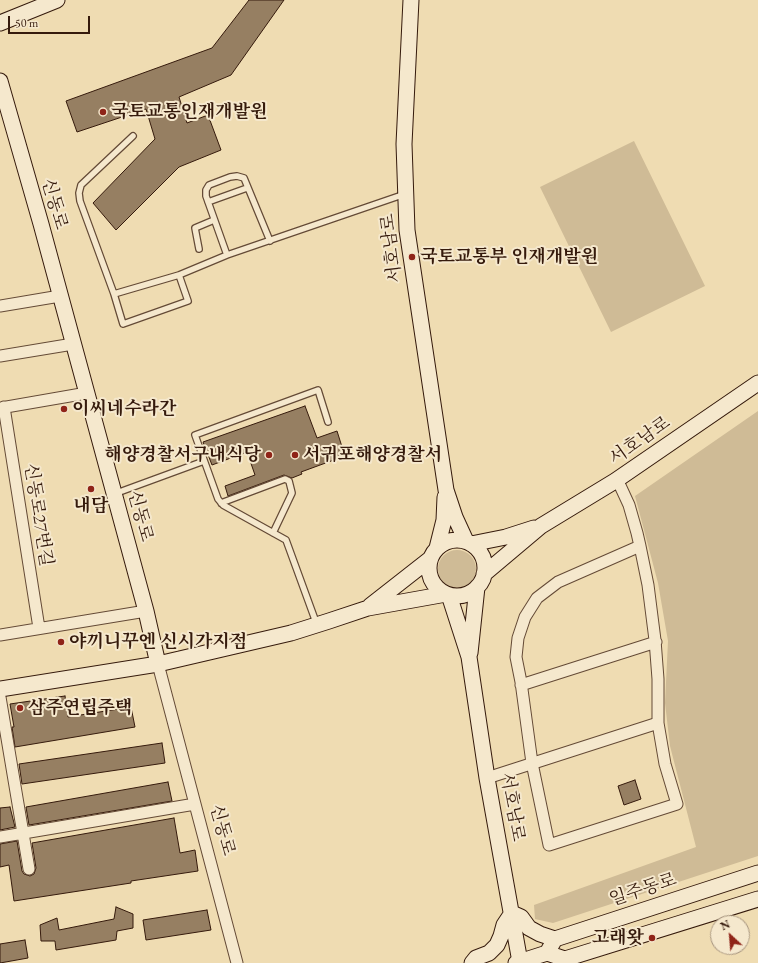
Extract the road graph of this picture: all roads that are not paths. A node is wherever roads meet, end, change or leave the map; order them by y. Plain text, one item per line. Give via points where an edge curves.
1 (58, 0) edge
2 (411, 0) edge
3 (0, 23) edge
4 (1, 90) edge
5 (133, 136) dead end
6 (248, 188) junction
7 (406, 194) junction
8 (208, 202) junction
9 (214, 220) junction
10 (270, 241) junction
11 (199, 249) dead end
12 (227, 255) junction
13 (179, 275) junction
14 (114, 294) junction
15 (60, 296) junction
16 (0, 306) edge
17 (73, 344) junction
18 (0, 356) edge
19 (758, 383) edge
20 (87, 393) junction
21 (2, 408) edge
22 (328, 422) dead end
23 (204, 461) junction
24 (617, 480) junction
25 (446, 490) junction
26 (114, 494) junction
27 (221, 503) junction
28 (541, 526) junction
29 (273, 533) junction
30 (469, 543) junction
31 (640, 546) junction
32 (433, 553) junction
33 (484, 574) junction
34 (477, 587) junction
35 (447, 595) junction
36 (368, 608) junction
37 (146, 611) junction
38 (317, 625) junction
39 (39, 628) junction
40 (0, 634) edge
41 (656, 642) junction
42 (469, 658) junction
43 (158, 664) junction
44 (521, 685) junction
45 (0, 689) edge
46 (0, 697) edge
47 (658, 723) junction
48 (532, 763) junction
49 (487, 778) junction
50 (195, 804) junction
51 (23, 833) junction
52 (0, 837) edge
53 (29, 869) dead end
54 (758, 873) edge
55 (758, 899) edge
56 (512, 913) junction
57 (555, 939) junction
58 (547, 953) junction
59 (237, 963) edge
60 (472, 963) edge
61 (519, 963) edge

1 - 3 street
2 - 7 street, 서호남로 via 404,144
4 - 15 street, 신동로
5 - 14 lane via 81,185 79,193
6 - 8 lane
6 - 8 lane via 244,178 230,177 209,185 206,190
6 - 10 lane
7 - 10 lane
7 - 25 street, 서호남로 via 407,230
8 - 9 lane
9 - 11 lane via 195,228
9 - 12 lane
10 - 12 lane
12 - 13 lane
13 - 14 lane
13 - 14 lane via 188,301 123,324
15 - 16 street
15 - 17 street, 신동로
17 - 18 street
17 - 20 street, 신동로
19 - 24 street, 서호남로
20 - 21 street, 신동로27번길
20 - 26 street, 신동로
21 - 39 street, 신동로27번길
22 - 23 lane via 318,390 195,435
23 - 26 lane
23 - 27 lane
24 - 28 street, 서호남로
24 - 31 street via 629,505
25 - 30 street via 455,516
25 - 32 street via 444,520
26 - 37 street, 신동로
27 - 29 lane
27 - 29 lane via 285,479 289,481 292,493
28 - 30 street via 506,537
28 - 33 street
29 - 38 lane via 286,540
30 - 32 street via 450,540 444,542
30 - 33 street via 479,550 483,558
31 - 41 street
31 - 44 street via 558,582 537,598 518,638 516,657
32 - 35 street via 428,570 430,580 438,590
32 - 36 street
33 - 34 street
34 - 35 street via 473,592 464,595
34 - 42 street
35 - 36 street
35 - 42 street
36 - 38 street
37 - 39 street
37 - 43 street, 신동로
38 - 43 street
39 - 40 street
41 - 44 street
41 - 47 street
42 - 49 street, 서호남로
43 - 45 street
43 - 50 street, 신동로
44 - 48 street
46 - 51 street
47 - 48 street
47 - 48 street via 677,804 549,845
48 - 49 street
49 - 56 street, 서호남로
50 - 51 street
50 - 59 street, 신동로
51 - 52 street
51 - 53 street
54 - 57 street, 일주동로
55 - 58 street via 565,959
56 - 57 street via 521,917 529,928
56 - 60 street via 504,925 497,945
56 - 61 street, 서호남로
57 - 58 street
58 - 61 street

